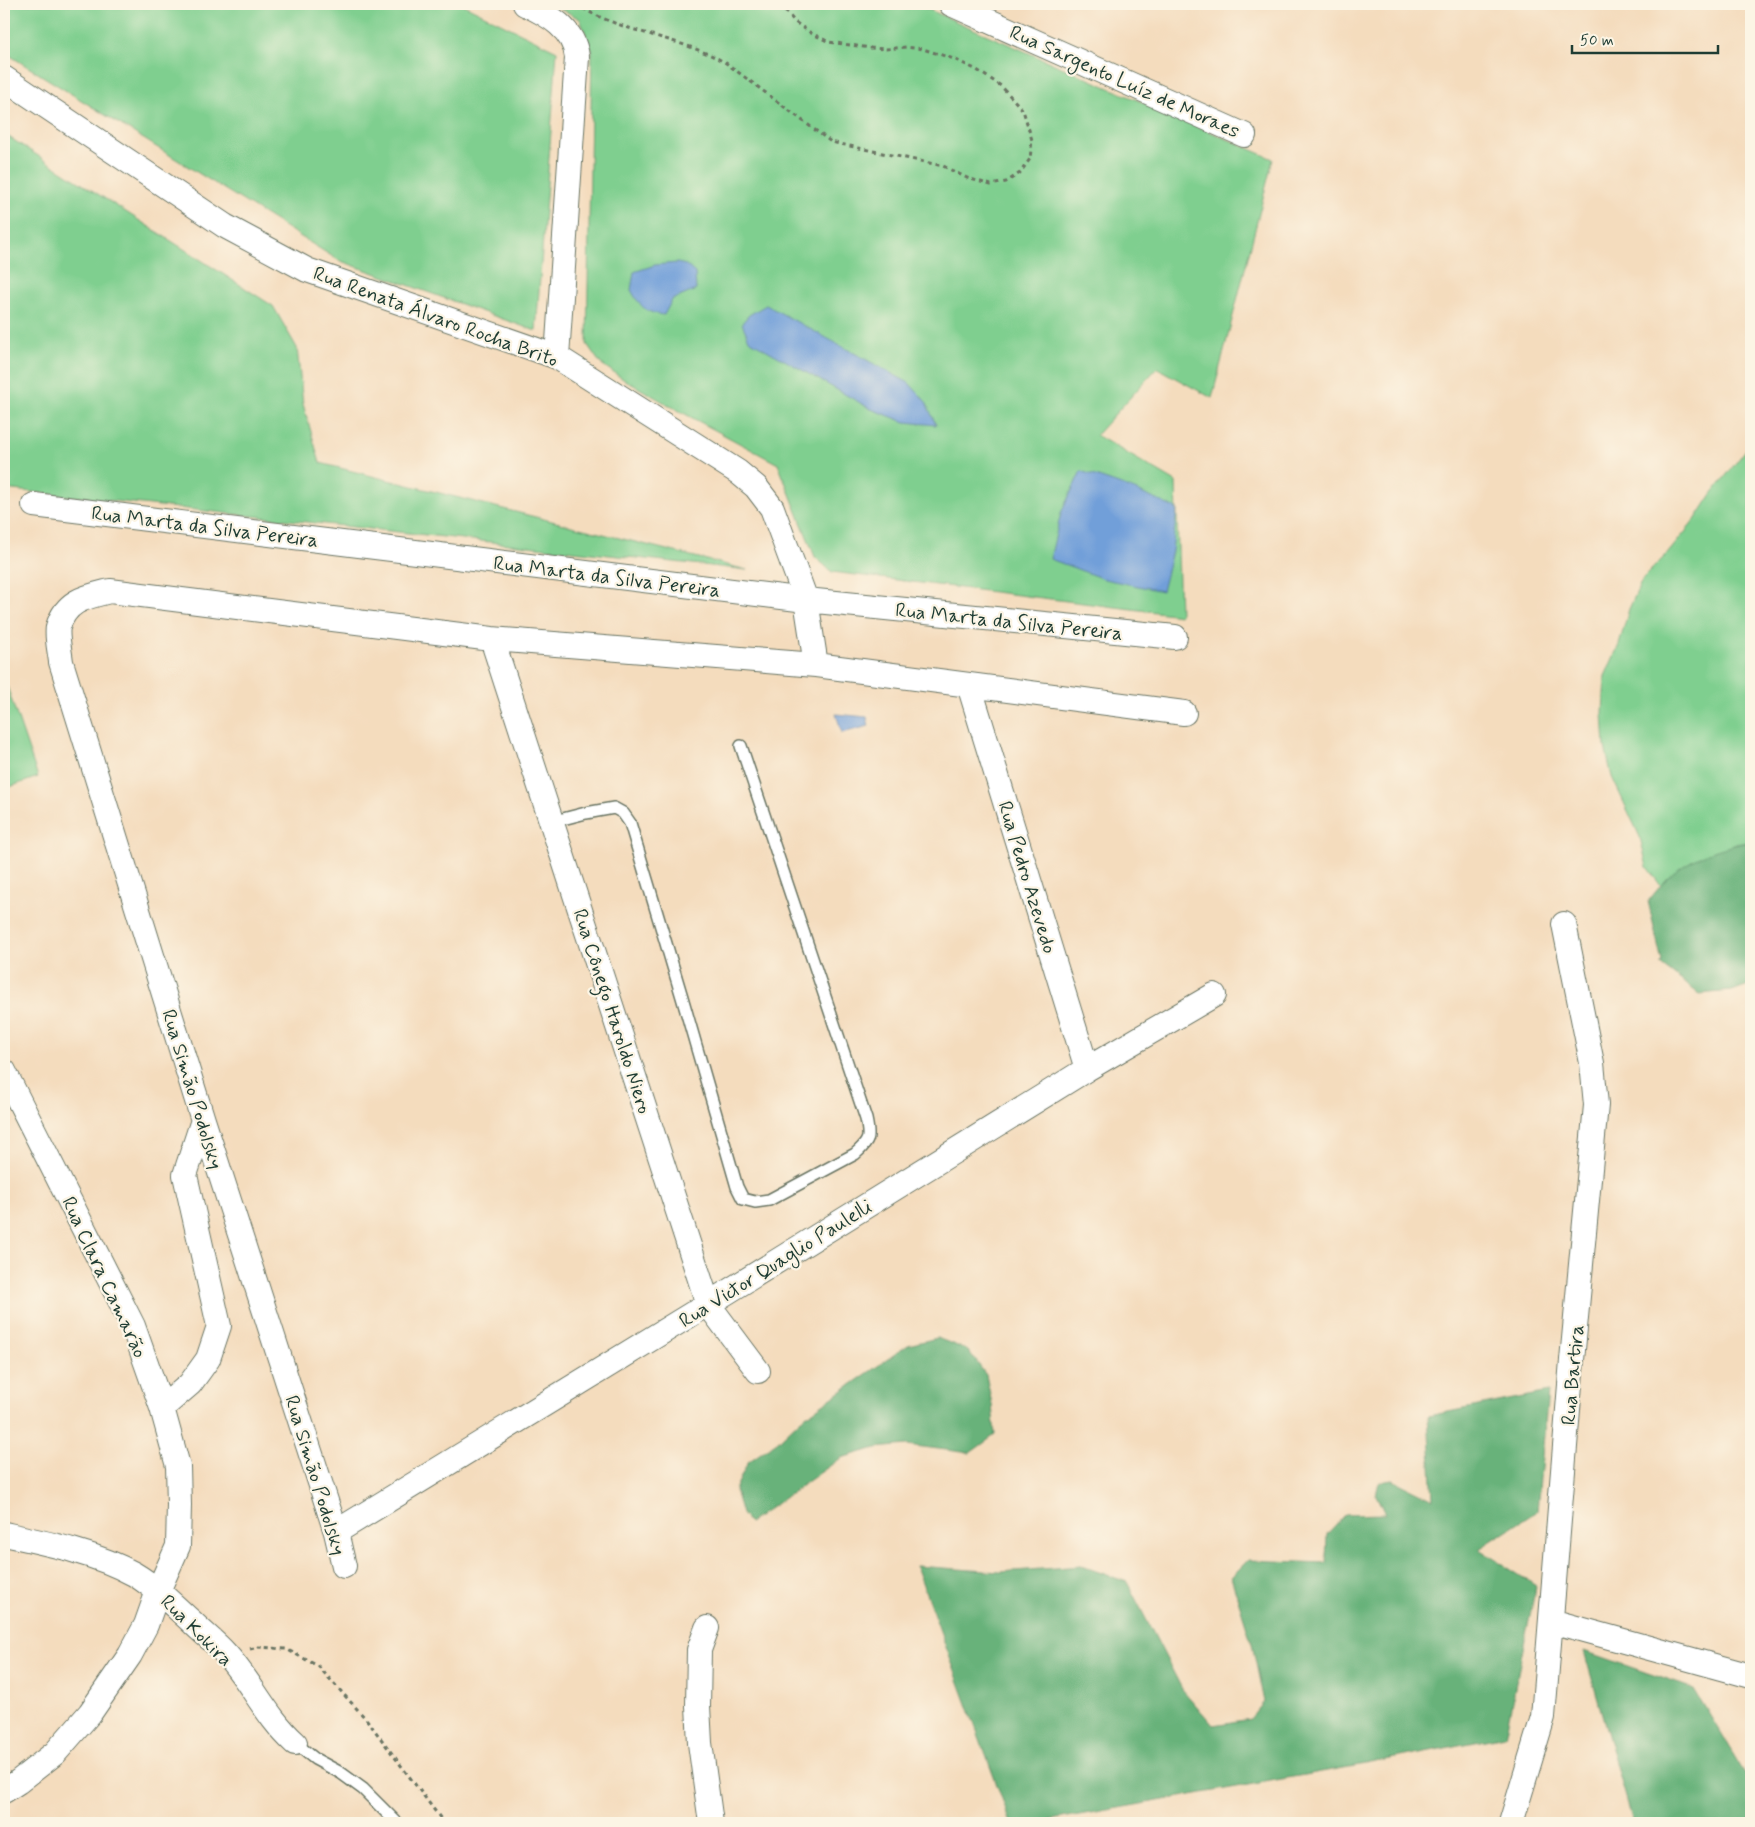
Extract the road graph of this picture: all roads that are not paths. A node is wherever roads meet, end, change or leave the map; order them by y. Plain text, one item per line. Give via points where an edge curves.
1 (525, 4) edge
2 (951, 4) edge
3 (4, 78) edge
4 (1244, 135) dead end
5 (557, 357) junction
6 (37, 505) dead end
7 (806, 600) junction
8 (1175, 637) dead end
9 (492, 639) junction
10 (816, 666) junction
11 (969, 685) junction
12 (1184, 713) dead end
13 (741, 746) dead end
14 (551, 822) junction
15 (1564, 924) dead end
16 (1214, 995) dead end
17 (1087, 1068) junction
18 (4, 1071) edge
19 (202, 1120) junction
20 (708, 1304) junction
21 (758, 1371) dead end
22 (162, 1408) junction
23 (336, 1532) junction
24 (4, 1534) edge
25 (344, 1566) dead end
26 (158, 1591) junction
27 (1551, 1621) junction
28 (706, 1628) dead end
29 (1751, 1676) edge
30 (295, 1743) joint
31 (4, 1790) edge
32 (392, 1822) edge
33 (711, 1823) edge
34 (1511, 1823) edge

1 - 5 street via 552,17 576,46 577,80
2 - 4 street, Rua Sargento Luíz de Moraes
3 - 5 street, Rua Renata Álvaro Rocha Brito via 224,226 307,270
5 - 7 street, Rua Renata Álvaro Rocha Brito via 738,472 756,487 772,508
6 - 7 street, Rua Marta da Silva Pereira
7 - 8 street, Rua Marta da Silva Pereira
7 - 10 street, Rua Renata Álvaro Rocha Brito
9 - 10 street
9 - 14 street, Rua Cônego Haroldo Niero
9 - 19 street, Rua Simão Podolsky via 110,591 81,598 67,610 58,628 61,662
10 - 11 street
11 - 12 street
11 - 17 street, Rua Pedro Azevedo
13 - 14 lane via 870,1135 855,1154 769,1200 755,1202 743,1199 737,1188 630,823 623,813 614,808
14 - 20 street, Rua Cônego Haroldo Niero
15 - 27 street, Rua Bartira via 1592,1063 1596,1105
16 - 17 street, Rua Victor Quaglio Paulelli
17 - 20 street, Rua Victor Quaglio Paulelli
18 - 22 street, Rua Clara Camarão via 133,1326
19 - 22 street via 185,1175 219,1326 208,1359 190,1384
19 - 23 street, Rua Simão Podolsky
20 - 21 street, Rua Cônego Haroldo Niero
20 - 23 street, Rua Victor Quaglio Paulelli
22 - 26 street, Rua Clara Camarão via 178,1466 178,1546
23 - 25 street, Rua Simão Podolsky
24 - 26 street, Rua Kokira via 103,1561 133,1574
26 - 30 street, Rua Kokira via 226,1654 284,1734
26 - 31 street, Rua Clara Camarão via 134,1648 90,1713 55,1753
27 - 29 street
27 - 34 street, Rua Bartira via 1543,1717
28 - 33 street via 699,1650 698,1706
30 - 32 lane, Rua Kokira via 363,1789

